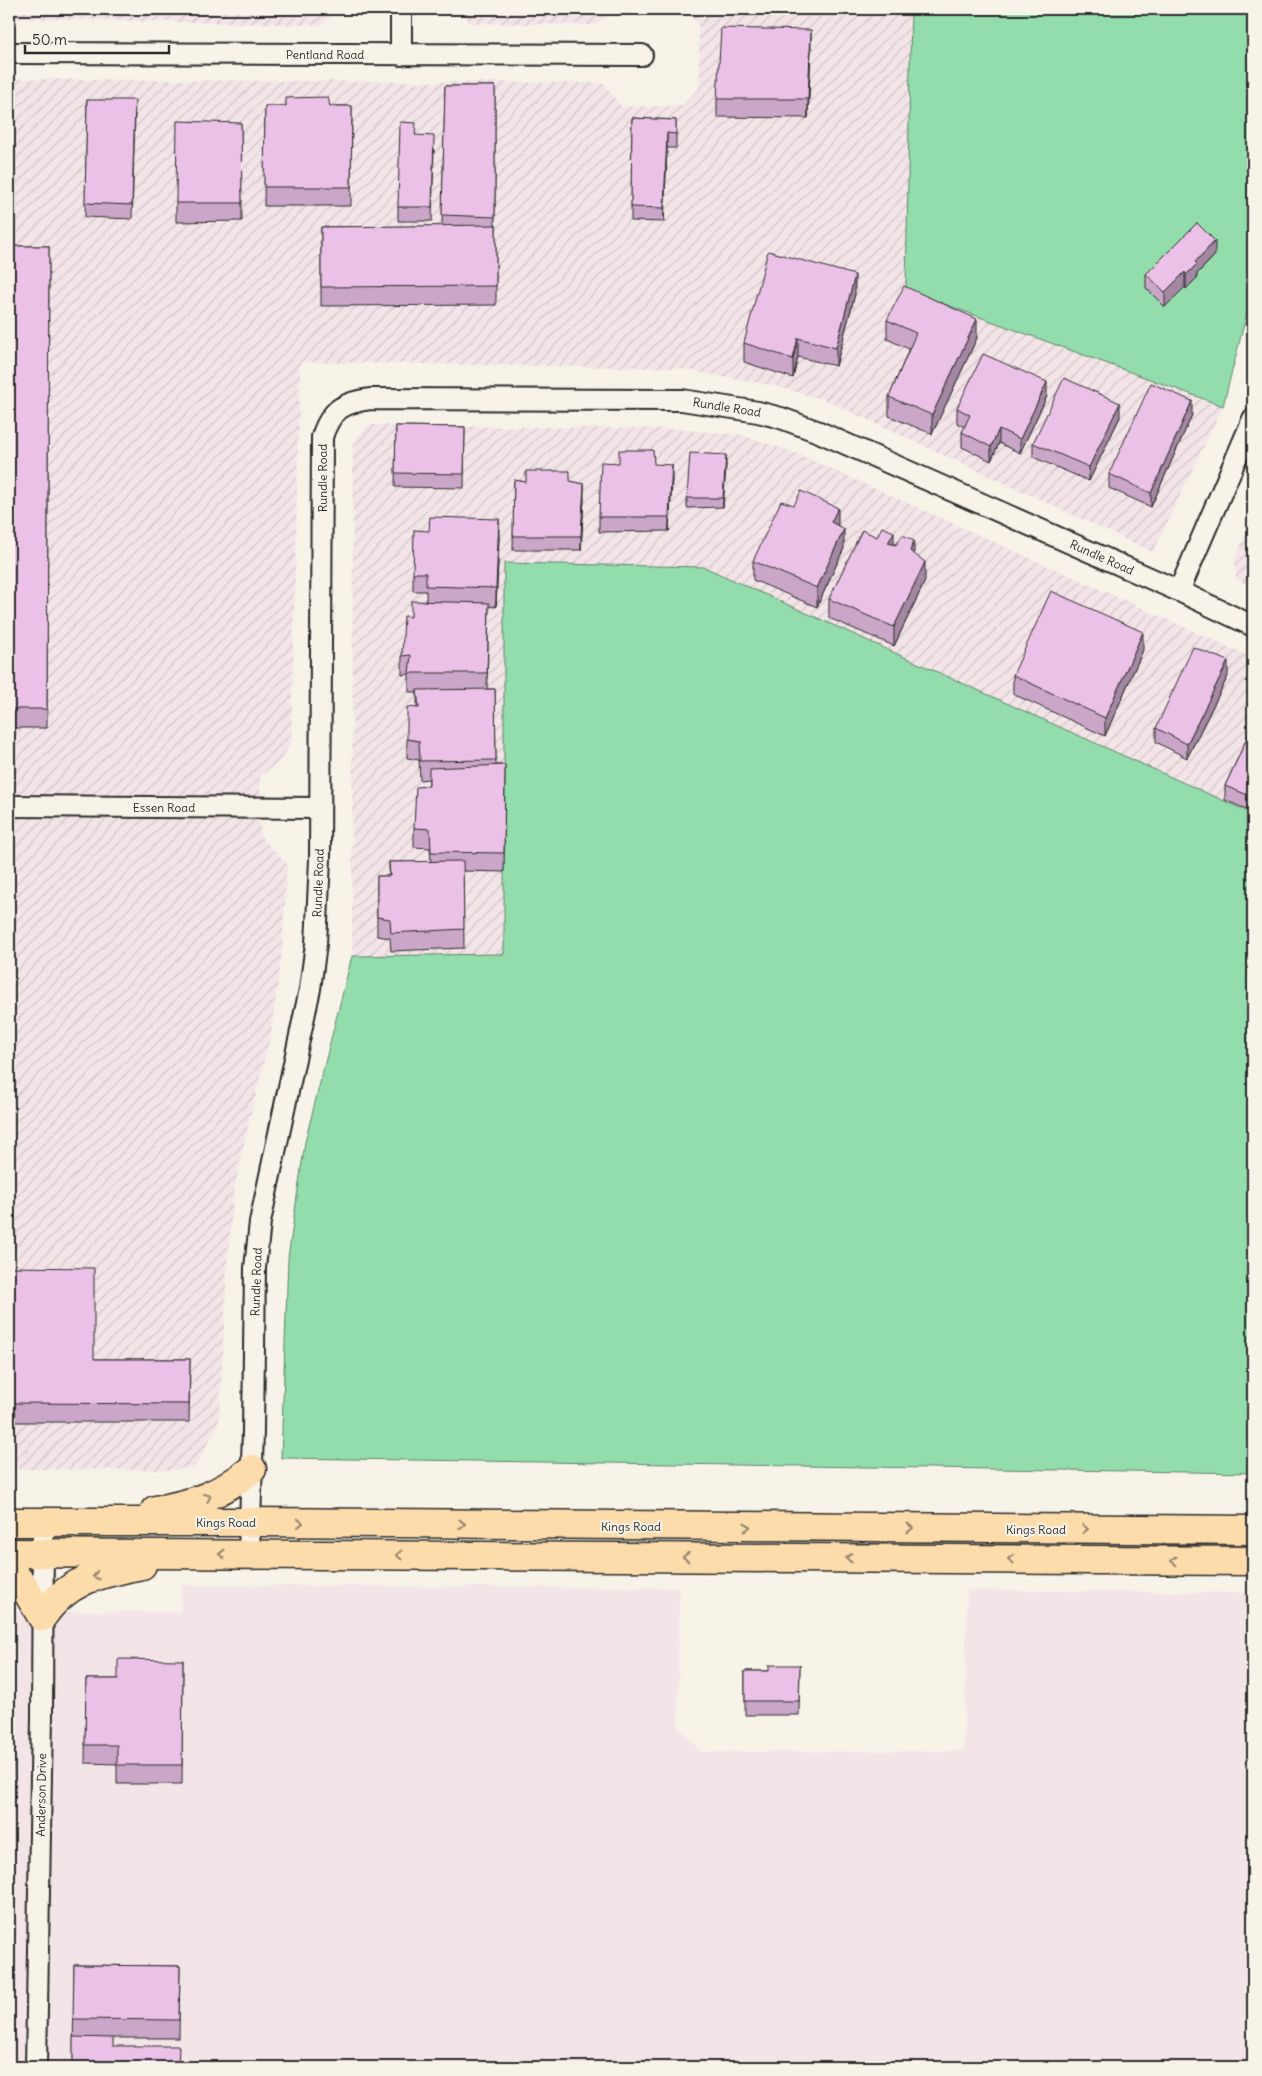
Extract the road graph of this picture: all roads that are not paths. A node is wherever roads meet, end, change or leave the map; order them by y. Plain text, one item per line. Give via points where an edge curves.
1 (401, 9) edge
2 (9, 53) edge
3 (401, 54) junction
4 (642, 55) dead end
5 (1253, 419) edge
6 (1180, 591) junction
7 (1253, 626) edge
8 (9, 806) edge
9 (320, 808) junction
10 (252, 1469) junction
11 (9, 1522) edge
12 (74, 1522) junction
13 (251, 1522) junction
14 (43, 1523) junction
15 (1253, 1530) edge
16 (9, 1552) edge
17 (42, 1553) junction
18 (195, 1554) junction
19 (249, 1554) junction
20 (1253, 1561) edge
21 (9, 1567) edge
22 (42, 1617) junction
23 (36, 2067) edge

1 - 3 street
2 - 3 street, Pentland Road
3 - 4 street, Pentland Road
5 - 6 street
6 - 7 street, Rundle Road
6 - 9 street, Rundle Road via 819,432 758,412 682,400 353,401 334,413 322,437
8 - 9 street, Essen Road
9 - 10 street, Rundle Road via 316,944 310,989 268,1179 255,1268
12 -> 10 main road via 182,1506 221,1490
10 - 13 street, Rundle Road
11 - 14 main road, Kings Road
12 - 13 main road, Kings Road
12 - 14 main road, Kings Road
13 -> 15 main road, Kings Road
13 - 19 street, Rundle Road
14 - 17 street, Anderson Drive
16 - 17 main road
17 - 18 main road
17 - 22 street, Anderson Drive
19 -> 18 main road
18 -> 22 main road via 111,1571 75,1583
20 -> 19 main road
21 - 22 main road
22 - 23 street, Anderson Drive

